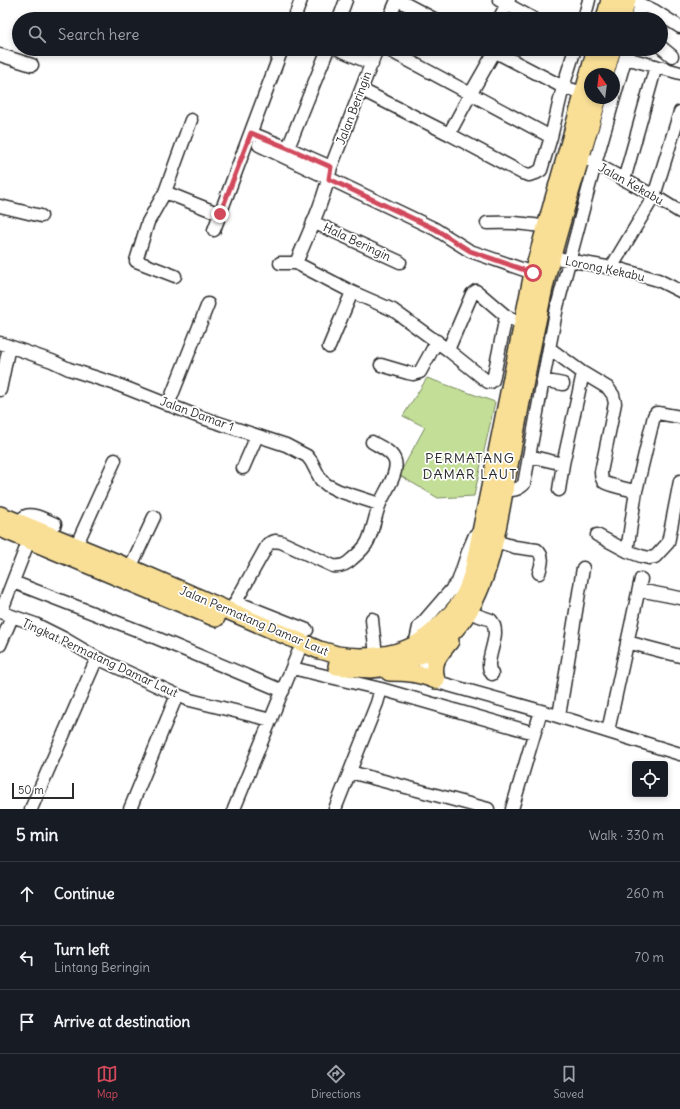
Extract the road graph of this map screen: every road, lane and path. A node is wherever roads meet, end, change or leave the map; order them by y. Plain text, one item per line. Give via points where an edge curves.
1 (301, 0) edge
2 (346, 0) edge
3 (397, 0) edge
4 (589, 0) edge
5 (610, 0) edge
6 (505, 1) edge
7 (633, 1) edge
8 (297, 12) edge
9 (342, 12) edge
10 (392, 12) edge
11 (420, 12) edge
12 (501, 12) edge
13 (523, 12) edge
14 (586, 12) edge
15 (607, 12) edge
16 (626, 12) edge
17 (635, 12) edge
18 (657, 12) edge
19 (668, 19) edge
20 (680, 27) edge
21 (668, 53) edge
22 (0, 55) edge
23 (280, 56) edge
24 (325, 56) edge
25 (354, 56) edge
26 (375, 56) edge
27 (400, 56) edge
28 (490, 56) edge
29 (504, 56) edge
30 (573, 56) edge
31 (614, 56) edge
32 (672, 56) dead end
33 (372, 64) junction
34 (32, 65) dead end
35 (656, 66) junction
36 (607, 68) edge
37 (608, 68) edge
38 (680, 73) edge
39 (563, 87) junction
40 (362, 90) junction
41 (471, 93) junction
42 (584, 93) edge
43 (587, 104) edge
44 (590, 104) edge
45 (602, 104) edge
46 (680, 112) edge
47 (191, 120) dead end
48 (589, 130) junction
49 (449, 134) junction
50 (551, 137) junction
51 (253, 140) junction
52 (288, 148) junction
53 (588, 160) junction
54 (330, 173) junction
55 (624, 180) junction
56 (165, 192) junction
57 (654, 196) junction
58 (0, 206) edge
59 (680, 212) edge
60 (220, 214) junction
61 (41, 216) dead end
62 (314, 222) junction
63 (487, 223) dead end
64 (546, 227) junction
65 (214, 230) dead end
66 (552, 257) junction
67 (569, 261) junction
68 (400, 262) dead end
69 (280, 263) dead end
70 (296, 263) junction
71 (610, 268) junction
72 (533, 273) junction
73 (175, 276) dead end
74 (680, 291) edge
75 (352, 292) junction
76 (208, 304) dead end
77 (506, 316) junction
78 (523, 324) junction
79 (436, 341) junction
80 (5, 345) edge
81 (329, 347) dead end
82 (549, 348) junction
83 (448, 350) junction
84 (381, 365) dead end
85 (583, 373) junction
86 (543, 380) junction
87 (564, 384) dead end
88 (0, 390) edge
89 (168, 405) junction
90 (680, 416) edge
91 (257, 436) junction
92 (372, 442) dead end
93 (529, 456) junction
94 (115, 460) dead end
95 (563, 464) junction
96 (243, 468) dead end
97 (680, 481) edge
98 (504, 490) junction
99 (559, 490) dead end
100 (636, 491) junction
101 (379, 504) junction
102 (0, 516) edge
103 (154, 517) dead end
104 (20, 523) junction
105 (55, 524) dead end
106 (0, 528) edge
107 (597, 535) dead end
108 (29, 540) junction
109 (495, 541) junction
110 (76, 546) junction
111 (627, 551) junction
112 (130, 568) junction
113 (583, 568) dead end
114 (539, 573) dead end
115 (13, 582) junction
116 (680, 598) edge
117 (233, 607) junction
118 (468, 612) junction
119 (4, 613) edge
120 (372, 619) dead end
121 (307, 630) dead end
122 (455, 631) junction
123 (627, 642) junction
124 (0, 645) edge
125 (417, 650) junction
126 (680, 656) edge
127 (97, 658) junction
128 (295, 661) junction
129 (374, 662) junction
130 (492, 674) dead end
131 (436, 680) junction
132 (381, 689) junction
133 (282, 691) junction
134 (177, 695) junction
135 (541, 711) junction
136 (559, 716) junction
137 (271, 720) junction
138 (608, 731) junction
139 (534, 733) junction
140 (680, 754) edge
141 (350, 772) junction
142 (31, 809) edge
143 (130, 809) edge
144 (234, 809) edge
145 (335, 809) edge
146 (488, 809) edge
147 (512, 809) edge

1 - 8 street
2 - 9 street
3 - 10 street
3 - 11 street
4 - 14 street
5 - 15 highway
6 - 12 street
6 - 13 street
7 - 16 highway
7 - 17 street
7 - 18 street
19 - 20 street
21 - 32 street
22 - 34 street
23 - 51 street
24 - 52 street
25 - 33 street
26 - 33 street, Jalan Beringin
27 - 41 street
28 - 41 street
29 - 39 street
30 - 39 street
31 - 35 street
31 - 36 highway, Jalan Permatang Damar Laut
31 - 37 highway
31 - 53 street
33 - 40 street, Jalan Beringin
35 - 38 street
35 - 55 street
39 - 42 street
39 - 50 street
40 - 49 street
40 - 54 street, Jalan Beringin
41 - 49 street
41 - 50 street
43 - 64 highway, Jalan Permatang Damar Laut
44 - 48 highway, Jalan Permatang Damar Laut
45 - 48 highway via 598,118
46 - 57 street
47 - 56 street
48 - 53 highway, Jalan Permatang Damar Laut
49 - 50 street via 529,175 541,170
51 - 52 street
51 - 54 street
51 - 60 street
52 - 54 street
53 - 55 street, Jalan Kekabu
53 - 66 highway, Jalan Permatang Damar Laut
53 - 67 street
54 - 62 street, Jalan Beringin
54 - 72 street via 435,229 470,251
55 - 57 street, Jalan Kekabu
56 - 60 street
56 - 73 street via 148,222 136,261
57 - 59 street, Jalan Kekabu
57 - 71 street
58 - 61 street
60 - 65 street
62 - 68 street, Hala Beringin
62 - 70 street, Jalan Beringin
63 - 64 street
64 - 72 highway, Jalan Permatang Damar Laut
66 - 67 street, Lorong Kekabu
66 - 98 highway, Jalan Permatang Damar Laut
67 - 71 street, Lorong Kekabu
67 - 82 street via 562,308
69 - 70 street
70 - 75 street
71 - 74 street, Lorong Kekabu via 658,280
72 - 78 highway, Jalan Permatang Damar Laut
75 - 79 street via 393,310
75 - 81 street
76 - 89 street
77 - 78 street
77 - 83 street via 479,293 472,294
77 - 83 street via 491,382
78 - 125 highway, Jalan Permatang Damar Laut via 473,572 457,606
79 - 83 street
79 - 84 street via 420,372 413,374
80 - 88 street
80 - 89 street, Jalan Damar 1
82 - 85 street
82 - 86 street
85 - 95 street
85 - 100 street via 608,388 615,404 601,472 602,478 608,484
86 - 87 street
86 - 93 street
89 - 91 street, Jalan Damar 1
90 - 100 street via 654,414
91 - 96 street
91 - 101 street, Jalan Damar 1 via 286,445 307,456 321,480 327,485
92 - 101 street via 390,452 396,462 396,468
93 - 95 street
93 - 98 street via 524,484 517,490
94 - 110 street
95 - 99 street
97 - 111 street via 668,543 655,557 649,558
98 - 109 highway, Jalan Permatang Damar Laut
100 - 111 street
101 - 117 street via 368,541 362,550 344,565 333,566 281,542 274,541 268,544
102 - 104 highway, Jalan Permatang Damar Laut
103 - 112 street
104 - 105 street via 23,518 30,515
104 - 110 highway, Jalan Permatang Damar Laut
106 - 108 highway, Jalan Permatang Damar Laut
107 - 111 street
108 - 115 street
108 - 128 highway, Jalan Permatang Damar Laut
109 - 114 street via 537,550 542,556
109 - 118 highway, Jalan Permatang Damar Laut via 478,595
110 - 112 highway, Jalan Permatang Damar Laut
112 - 117 highway, Jalan Permatang Damar Laut
113 - 136 street
115 - 119 street
115 - 133 street via 147,634
116 - 123 street via 640,584
117 - 121 street
117 - 129 highway, Jalan Permatang Damar Laut via 320,650
118 - 122 highway, Jalan Permatang Damar Laut
118 - 130 street via 494,622 495,635 489,664
119 - 124 street
119 - 127 street, Tingkat Permatang Damar Laut via 35,624
120 - 129 street
122 - 125 highway, Jalan Permatang Damar Laut via 436,645
122 - 131 highway via 434,664
123 - 126 street
123 - 138 street
125 - 129 highway, Jalan Permatang Damar Laut via 400,665
125 - 131 street
127 - 134 street, Tingkat Permatang Damar Laut
127 - 142 street
128 - 129 highway, Jalan Permatang Damar Laut via 316,661 335,666
128 - 132 street
128 - 133 street
129 - 131 highway via 390,672 413,672
131 - 135 street
132 - 139 street
132 - 141 street
133 - 137 street
134 - 137 street, Tingkat Permatang Damar Laut
134 - 143 street
135 - 136 street
135 - 139 street
136 - 138 street
137 - 144 street
138 - 140 street
139 - 147 street
141 - 145 street
141 - 146 street

